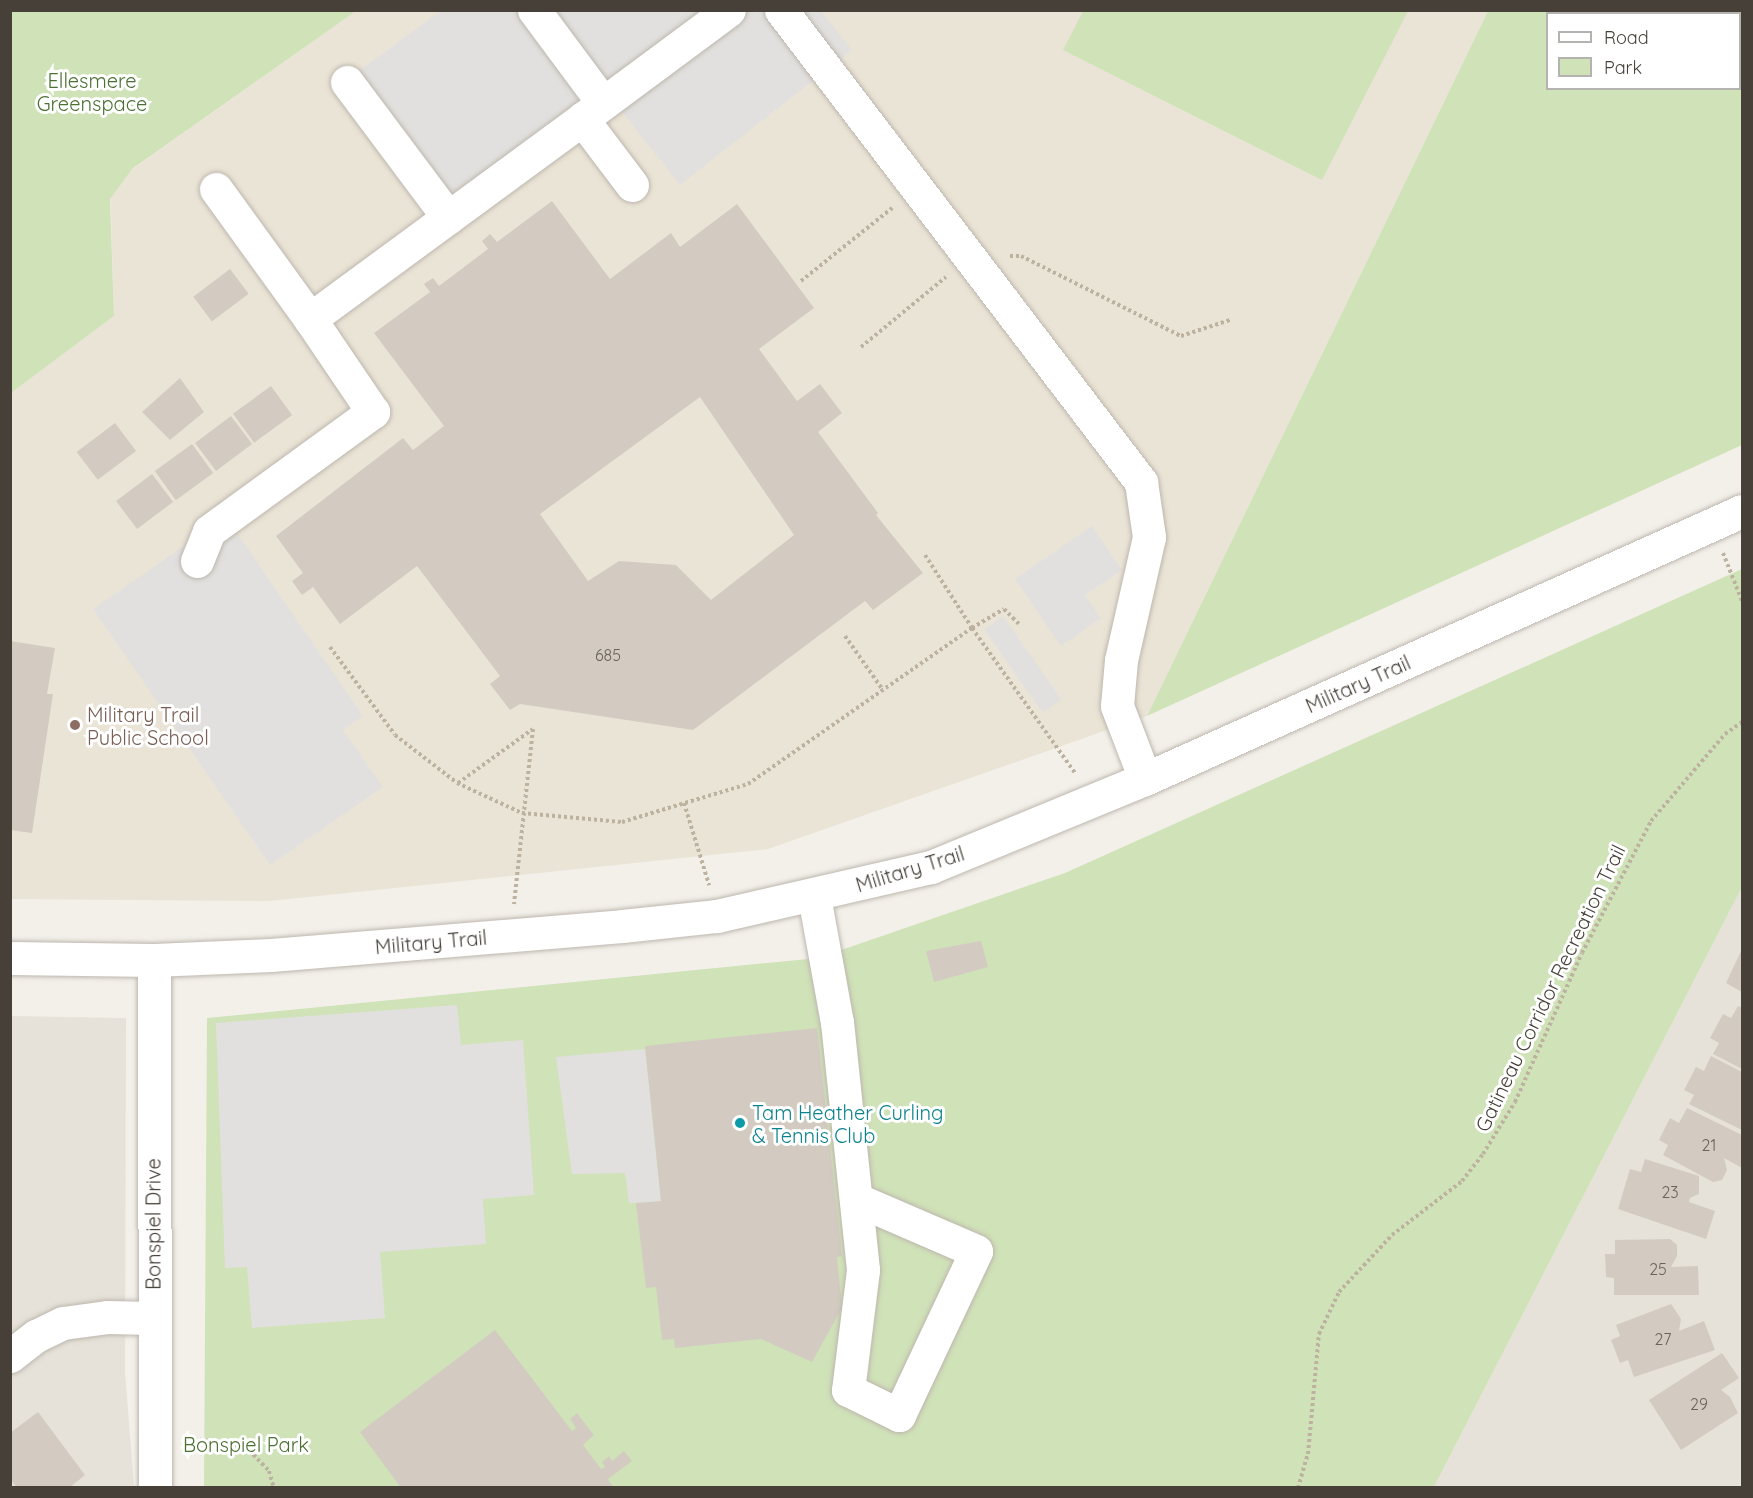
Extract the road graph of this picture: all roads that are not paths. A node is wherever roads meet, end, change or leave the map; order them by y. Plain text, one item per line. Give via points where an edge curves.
1 (534, 10) edge
2 (729, 10) edge
3 (781, 10) edge
4 (347, 82) dead end
5 (593, 111) junction
6 (632, 185) dead end
7 (216, 189) dead end
8 (448, 217) junction
9 (309, 319) junction
10 (1729, 517) edge
11 (197, 561) dead end
12 (1145, 779) junction
13 (814, 896) junction
14 (10, 958) edge
15 (154, 960) junction
16 (858, 1200) junction
17 (153, 1318) junction
18 (10, 1356) edge
19 (155, 1488) edge

1 - 5 street
2 - 5 street
3 - 12 street via 1141,482 1149,537 1121,660 1117,706
4 - 8 street
5 - 6 street
5 - 8 street
7 - 9 street
8 - 9 street
9 - 11 street via 373,412 209,531
10 - 12 street, Military Trail
12 - 13 street, Military Trail via 931,867
13 - 15 street, Military Trail via 717,916 271,956
13 - 16 street via 837,1022
14 - 15 street, Military Trail
15 - 17 street, Bonspiel Drive
16 - 16 street via 863,1270 848,1390 899,1415 976,1251
17 - 18 street via 107,1317 63,1323 36,1336
17 - 19 street, Bonspiel Drive

